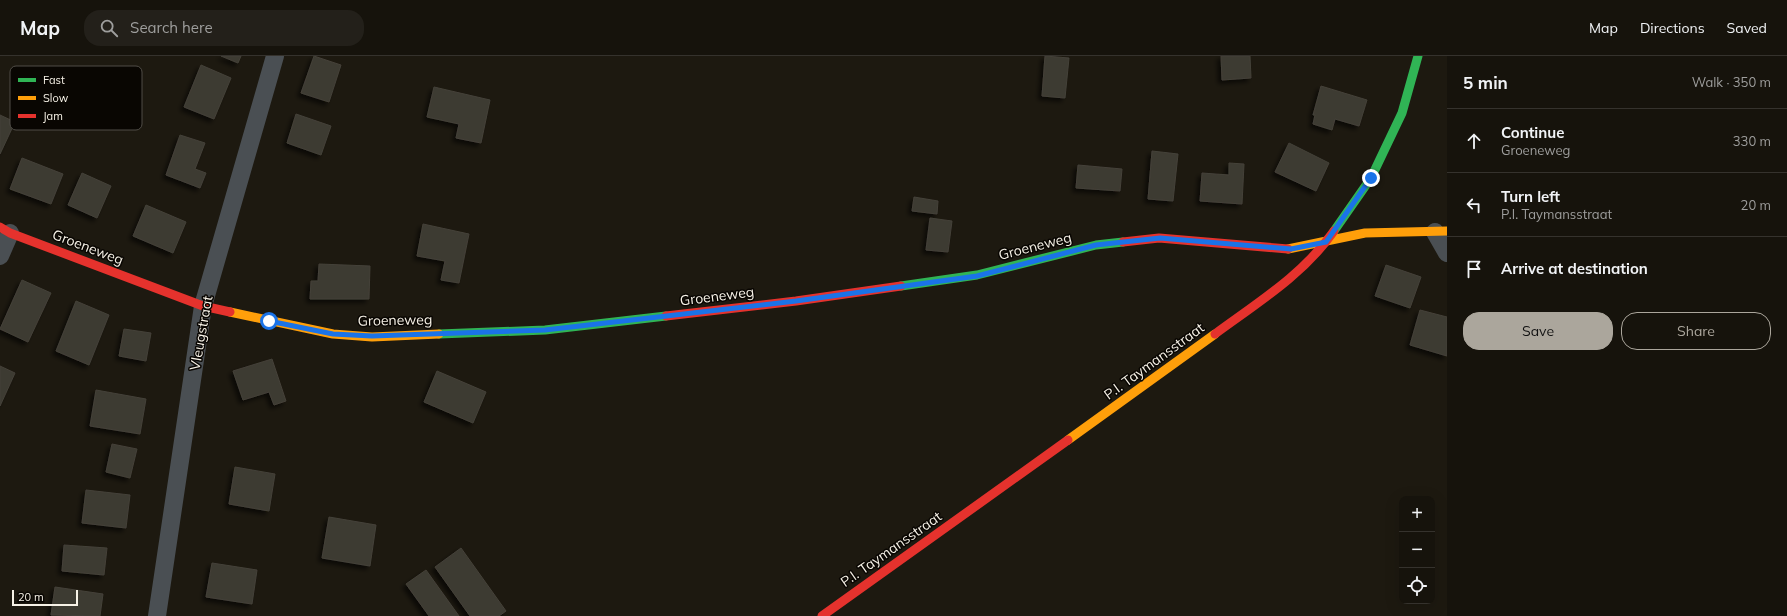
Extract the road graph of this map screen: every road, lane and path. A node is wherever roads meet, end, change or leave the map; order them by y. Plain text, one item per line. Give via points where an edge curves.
1 (275, 56) edge
2 (1418, 56) edge
3 (5, 230) edge
4 (1441, 231) edge
5 (1326, 242) junction
6 (1447, 253) edge
7 (0, 256) edge
8 (203, 306) junction
9 (158, 616) edge
10 (822, 616) edge

1 - 8 street, Vleugstraat
2 - 5 street, P.I. Taymansstraat via 1402,113 1371,178
3 - 7 street
3 - 8 street, Groeneweg
4 - 5 street, Groeneweg via 1365,233
4 - 6 street
5 - 8 street, Groeneweg via 1291,249 1160,238 1096,245 977,276 796,301 545,330 372,336 333,334
5 - 10 street, P.I. Taymansstraat via 1293,277
8 - 9 street, Vleugstraat

